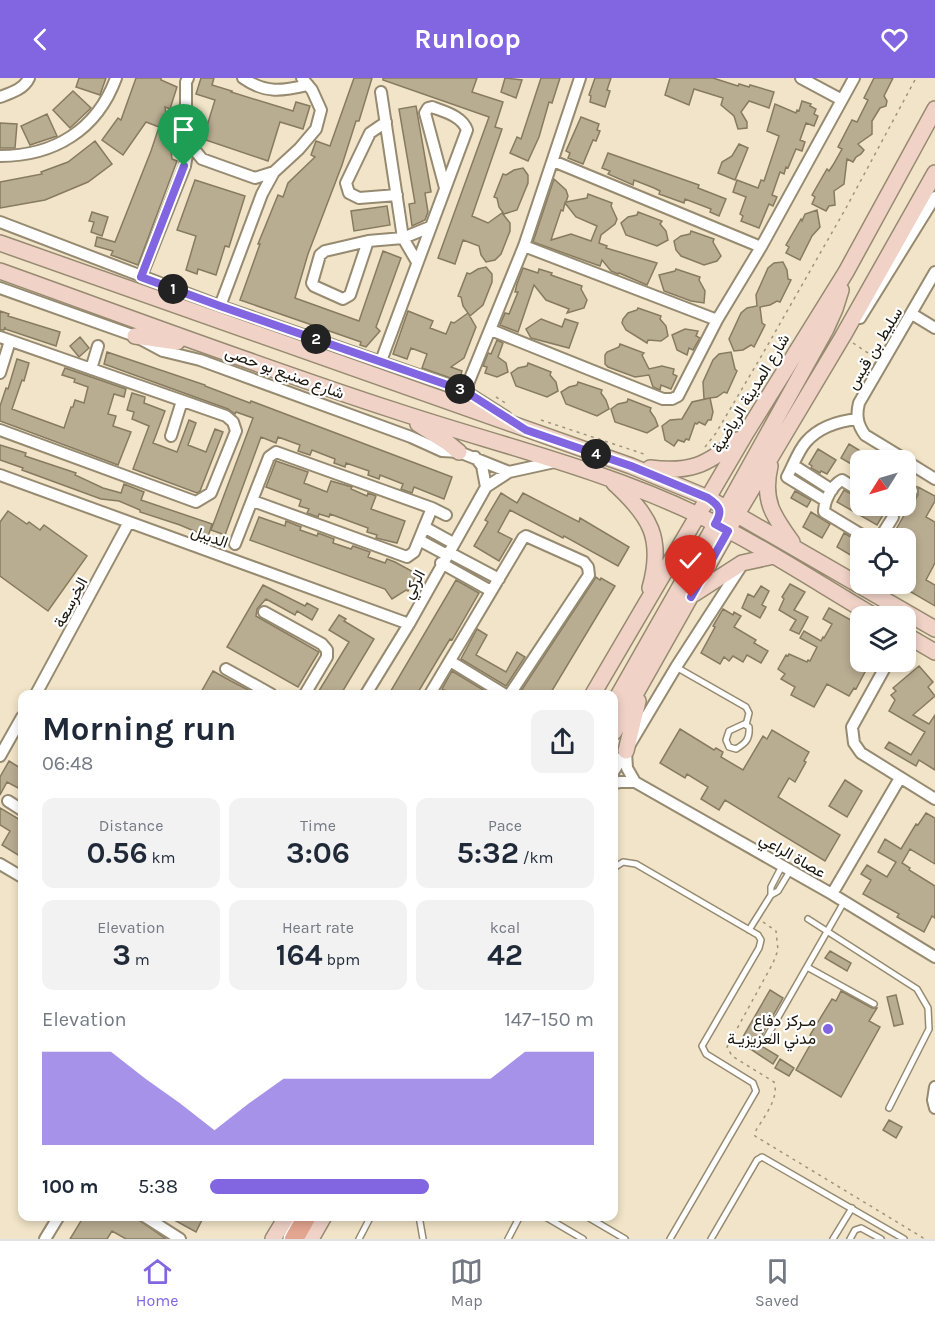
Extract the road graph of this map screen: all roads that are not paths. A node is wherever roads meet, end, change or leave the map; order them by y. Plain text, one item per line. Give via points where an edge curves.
1 (28, 78) edge
2 (116, 78) edge
3 (188, 78) edge
4 (243, 78) edge
5 (580, 78) edge
6 (801, 78) edge
7 (854, 78) edge
8 (305, 81) edge
9 (381, 92) dead end
10 (0, 96) edge
11 (842, 100) junction
12 (935, 109) edge
13 (386, 122) junction
14 (189, 143) junction
15 (0, 156) edge
16 (202, 159) junction
17 (553, 161) junction
18 (184, 166) junction
19 (274, 172) junction
20 (935, 172) edge
21 (255, 178) junction
22 (445, 188) junction
23 (262, 194) junction
24 (397, 195) junction
25 (935, 197) edge
26 (0, 222) edge
27 (430, 227) junction
28 (0, 235) edge
29 (403, 238) junction
30 (368, 242) junction
31 (0, 243) edge
32 (524, 246) junction
33 (761, 247) junction
34 (26, 253) junction
35 (417, 262) junction
36 (0, 271) edge
37 (846, 272) junction
38 (935, 272) edge
39 (141, 277) junction
40 (0, 288) edge
41 (220, 306) junction
42 (912, 314) junction
43 (717, 320) junction
44 (105, 326) junction
45 (935, 328) edge
46 (491, 330) junction
47 (135, 336) junction
48 (843, 336) junction
49 (5, 339) edge
50 (208, 347) junction
51 (381, 361) junction
52 (91, 369) junction
53 (0, 373) edge
54 (465, 391) junction
55 (182, 400) junction
56 (394, 411) junction
57 (858, 419) junction
58 (532, 424) junction
59 (0, 430) edge
60 (746, 433) junction
61 (171, 436) dead end
62 (889, 450) edge
63 (459, 452) junction
64 (773, 453) junction
65 (475, 457) junction
66 (560, 461) junction
67 (793, 465) junction
68 (631, 466) junction
69 (916, 467) edge
70 (509, 472) junction
71 (0, 475) edge
72 (607, 477) junction
73 (935, 479) edge
74 (850, 485) edge
75 (486, 487) junction
76 (832, 490) junction
77 (708, 498) junction
78 (253, 501) junction
79 (826, 501) junction
80 (432, 508) junction
81 (732, 512) junction
82 (446, 515) dead end
83 (699, 515) junction
84 (129, 522) junction
85 (424, 527) junction
86 (721, 528) junction
87 (850, 528) edge
88 (419, 540) junction
89 (235, 544) dead end
90 (796, 547) junction
91 (447, 553) junction
92 (774, 556) junction
93 (742, 564) junction
94 (499, 579) junction
95 (491, 591) junction
96 (691, 597) junction
97 (646, 602) junction
98 (857, 606) edge
99 (264, 612) dead end
100 (409, 624) junction
101 (935, 629) edge
102 (450, 661) junction
103 (676, 667) junction
104 (226, 669) dead end
105 (882, 672) edge
106 (642, 685) junction
107 (38, 690) edge
108 (264, 690) edge
109 (307, 690) edge
110 (368, 690) edge
111 (432, 690) edge
112 (497, 690) edge
113 (513, 690) edge
114 (595, 690) edge
115 (618, 696) edge
116 (18, 724) edge
117 (618, 725) edge
118 (746, 725) junction
119 (626, 750) junction
120 (0, 756) edge
121 (618, 764) edge
122 (900, 778) junction
123 (618, 782) edge
124 (635, 782) junction
125 (935, 799) edge
126 (8, 801) dead end
127 (18, 807) edge
128 (618, 865) edge
129 (1, 868) edge
130 (786, 868) junction
131 (18, 875) edge
132 (832, 894) junction
133 (844, 902) junction
134 (808, 919) dead end
135 (749, 930) junction
136 (827, 931) junction
137 (935, 957) edge
138 (807, 967) junction
139 (874, 1004) dead end
140 (765, 1040) dead end
141 (935, 1087) edge
142 (889, 1108) dead end
143 (935, 1108) edge
144 (852, 1208) junction
145 (56, 1221) edge
146 (152, 1221) edge
147 (284, 1221) edge
148 (304, 1221) edge
149 (321, 1221) edge
150 (368, 1221) edge
151 (420, 1221) edge
152 (517, 1221) edge
153 (552, 1221) edge
154 (594, 1221) edge
155 (45, 1239) edge
156 (180, 1239) edge
157 (273, 1239) edge
158 (294, 1239) edge
159 (311, 1239) edge
160 (359, 1239) edge
161 (423, 1239) edge
162 (508, 1239) edge
163 (583, 1239) edge
164 (625, 1239) edge
165 (670, 1239) edge
166 (711, 1239) edge
167 (833, 1239) edge
168 (850, 1239) edge
169 (881, 1239) edge
170 (904, 1239) edge

1 - 10 street via 19,89
2 - 15 street via 95,117 74,136 49,149
3 - 14 street
4 - 8 street via 256,87 282,91
5 - 17 street
6 - 11 street
7 - 11 street
8 - 19 street via 321,110 316,129
9 - 13 street
11 - 33 street
12 - 37 main road, شارع المدينة الرياضية
13 - 24 street
13 - 24 street via 370,132 346,183 349,193 359,198
14 - 16 street
14 - 18 street
16 - 18 street
16 - 21 street
17 - 32 street
17 - 33 street
18 - 39 street
19 - 21 street
19 - 23 street
20 - 48 main road
21 - 23 street
22 - 22 street via 467,130 458,118 432,107 425,113
22 - 27 street
23 - 41 street
24 - 29 street
25 - 48 street, سليط بن قيس via 865,313
26 - 39 street, شارع صنيع بو حصى
27 - 29 street
27 - 35 street
28 - 34 main road
29 - 30 street
29 - 35 street
30 - 30 street via 320,255 314,286 343,298 350,295
31 - 34 main road, شارع صنيع بو حصى
32 - 43 street
32 - 46 street
33 - 43 street
34 - 58 main road, شارع صنيع بو حصى
35 - 51 street
36 - 50 main road, شارع صنيع بو حصى
37 - 60 main road, شارع المدينة الرياضية
37 - 81 main road via 831,318
38 - 42 street, سليط بن قيس
39 - 41 street, شارع صنيع بو حصى
40 - 44 street, شارع صنيع بو حصى
41 - 51 street, شارع صنيع بو حصى
42 - 45 street
42 - 57 street, سليط بن قيس via 859,403
43 - 46 street via 681,391 672,399 663,399
44 - 47 street, شارع صنيع بو حصى
44 - 52 street
46 - 54 street
47 - 50 main road
47 - 63 street, شارع صنيع بو حصى via 154,348 200,360 442,451
48 - 64 main road
49 - 52 street
49 - 53 street
50 - 56 main road, شارع صنيع بو حصى
51 - 54 street, شارع صنيع بو حصى
52 - 55 street
54 - 58 street, شارع صنيع بو حصى
55 - 59 street via 226,416 236,430 212,493 196,502
55 - 61 street
56 - 63 main road
56 - 66 main road, شارع صنيع بو حصى
57 - 62 street via 865,435
57 - 67 street via 824,428 805,443
58 - 68 main road, شارع صنيع بو حصى
60 - 68 main road via 695,468
60 - 77 main road, شارع المدينة الرياضية
63 - 65 street, شارع صنيع بو حصى
64 - 81 main road
64 - 90 main road via 767,498
65 - 70 street, شارع صنيع بو حصى
65 - 75 street via 482,466
66 - 70 street
66 - 72 main road, شارع صنيع بو حصى
67 - 76 street
67 - 79 street via 787,477
68 - 77 main road, شارع صنيع بو حصى
69 - 73 street
70 - 75 street, الركي
71 - 84 street, الديبل
72 - 83 main road, شارع صنيع بو حصى
72 - 97 main road via 636,505 653,531 655,563
74 - 76 street via 842,480
75 - 91 street, الركي
76 - 79 street
77 - 81 main road, شارع صنيع بو حصى
77 - 83 main road, شارع المدينة الرياضية
77 - 86 main road via 720,510
78 - 80 street via 269,457 276,452
78 - 88 street via 403,557 410,556
78 - 89 street
79 - 87 street via 824,512
80 - 82 street
80 - 85 street
81 - 86 main road
81 - 90 main road, شارع صنيع بو حصى
83 - 86 main road, شارع صنيع بو حصى
83 - 97 main road, شارع المدينة الرياضية
84 - 100 street, الديبل
84 - 107 street, الخرسعة
85 - 88 street
85 - 91 street
86 - 92 main road, شارع صنيع بو حصى
86 - 96 main road
86 - 115 main road
88 - 91 street
90 - 101 main road, شارع صنيع بو حصى
91 - 94 street
91 - 95 street
91 - 100 street, الركي
92 - 93 main road
92 - 98 main road, شارع صنيع بو حصى
93 - 96 main road
93 - 103 street
94 - 95 street
94 - 113 street via 526,536 584,562 589,575
95 - 102 street
96 - 106 main road
97 - 114 main road, شارع المدينة الرياضية
99 - 109 street via 327,650 327,657
100 - 110 street, الركي
102 - 111 street
102 - 112 street
103 - 118 lane via 746,707
103 - 119 street
104 - 108 street
105 - 122 street via 852,727 854,742 861,753
106 - 117 main road
106 - 119 main road
116 - 120 street
118 - 118 lane via 729,730 729,747 736,749 745,744 749,735
119 - 121 street
119 - 124 street via 627,768
122 - 125 street
122 - 132 street
123 - 124 street
124 - 130 street, عصاة الراعي
126 - 127 street
128 - 135 lane via 636,864
129 - 131 street
130 - 132 street, عصاة الراعي
130 - 135 lane via 771,886 771,895
132 - 133 street, عصاة الراعي
133 - 136 lane
133 - 137 street, عصاة الراعي
134 - 136 lane
135 - 165 lane via 759,937 760,945 702,1046 706,1054 753,1083 756,1091
136 - 138 lane
136 - 142 lane via 908,982 928,1008 925,1040
138 - 139 lane
138 - 140 lane
141 - 143 street
144 - 166 lane via 762,1157
144 - 167 lane
144 - 170 lane
145 - 155 street
146 - 156 street
147 - 157 main road
148 - 158 main road
149 - 159 main road
150 - 160 lane
151 - 161 lane
152 - 162 lane
153 - 163 lane
154 - 164 lane
168 - 169 lane via 861,1228

